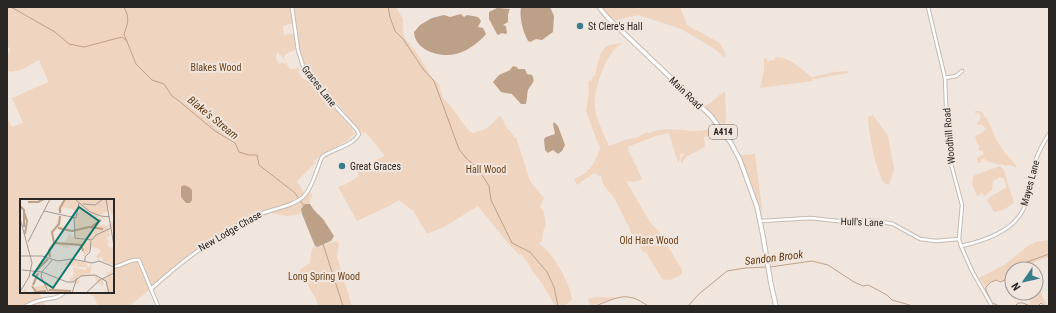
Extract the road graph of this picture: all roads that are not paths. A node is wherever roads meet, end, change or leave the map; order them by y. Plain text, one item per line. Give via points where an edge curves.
1 (292, 7) edge
2 (599, 7) edge
3 (928, 7) edge
4 (962, 71) dead end
5 (945, 78) junction
6 (359, 134) joint
7 (1049, 134) edge
8 (761, 221) junction
9 (960, 239) junction
10 (961, 246) junction
11 (114, 267) edge
12 (151, 289) junction
13 (63, 293) edge
14 (991, 305) edge
15 (26, 306) edge
16 (158, 306) edge
17 (776, 306) edge

1 - 6 street, Graces Lane via 302,66
2 - 8 main road, Main Road / A414 via 711,116 722,130 740,160
3 - 5 street, Woodhill Road
4 - 5 street via 956,76
5 - 9 street, Woodhill Road via 950,160 962,205
6 - 12 street, New Lodge Chase via 355,139 322,157 316,176 304,197 286,206 259,213 235,227 198,250
7 - 10 street, Mayes Lane via 1036,160 1026,204 1020,215 1011,225 988,238
8 - 9 street, Hull's Lane via 810,218 879,221 893,224 924,240
8 - 17 main road, Main Road / A414
9 - 10 street, Woodhill Road
10 - 14 street, Woodhill Road
11 - 12 street via 138,259
12 - 16 street
13 - 15 street

